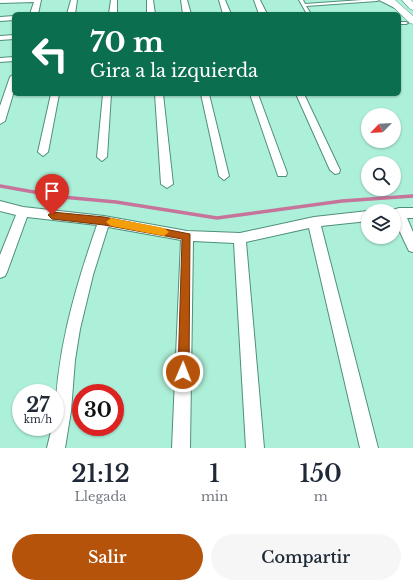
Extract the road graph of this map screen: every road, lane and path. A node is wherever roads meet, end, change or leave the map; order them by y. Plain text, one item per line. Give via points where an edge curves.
1 (33, 0) edge
2 (38, 0) edge
3 (74, 0) edge
4 (114, 0) edge
5 (150, 0) edge
6 (184, 0) edge
7 (222, 0) edge
8 (257, 0) edge
9 (301, 0) edge
10 (377, 0) edge
11 (382, 0) edge
12 (390, 0) edge
13 (0, 2) edge
14 (304, 5) junction
15 (399, 8) junction
16 (35, 12) edge
17 (71, 12) edge
18 (113, 12) edge
19 (151, 12) edge
20 (187, 12) edge
21 (225, 12) edge
22 (262, 12) edge
23 (308, 12) edge
24 (12, 18) edge
25 (0, 19) edge
26 (409, 22) edge
27 (12, 37) edge
28 (0, 38) edge
29 (12, 59) edge
30 (0, 60) edge
31 (12, 83) edge
32 (55, 96) edge
33 (107, 96) edge
34 (159, 96) edge
35 (205, 96) edge
36 (255, 96) edge
37 (301, 96) edge
38 (0, 121) edge
39 (43, 152) dead end
40 (102, 157) dead end
41 (335, 170) dead end
42 (282, 173) dead end
43 (224, 176) dead end
44 (167, 184) dead end
45 (0, 206) edge
46 (23, 212) junction
47 (413, 213) edge
48 (401, 214) edge
49 (361, 217) edge
50 (104, 221) junction
51 (314, 222) junction
52 (401, 222) edge
53 (187, 236) junction
54 (240, 238) junction
55 (413, 247) edge
56 (0, 272) edge
57 (56, 448) edge
58 (181, 448) edge
59 (255, 448) edge
60 (369, 448) edge

1 - 13 street
2 - 16 street
3 - 17 street
4 - 18 street
5 - 19 street
6 - 20 street
7 - 21 street
8 - 22 street
9 - 14 lane
10 - 14 lane
11 - 15 street
12 - 15 street
14 - 23 lane
15 - 26 street
24 - 25 street
27 - 28 street
29 - 30 street
31 - 38 street
32 - 39 street
33 - 40 street
34 - 44 street
35 - 43 street
36 - 42 street
37 - 41 street
45 - 46 street
46 - 50 street
46 - 56 street
47 - 48 street
49 - 51 street
50 - 53 street
50 - 57 street via 86,274 73,329
51 - 54 street
51 - 60 street
52 - 55 street
53 - 54 street
53 - 58 street
54 - 59 street

